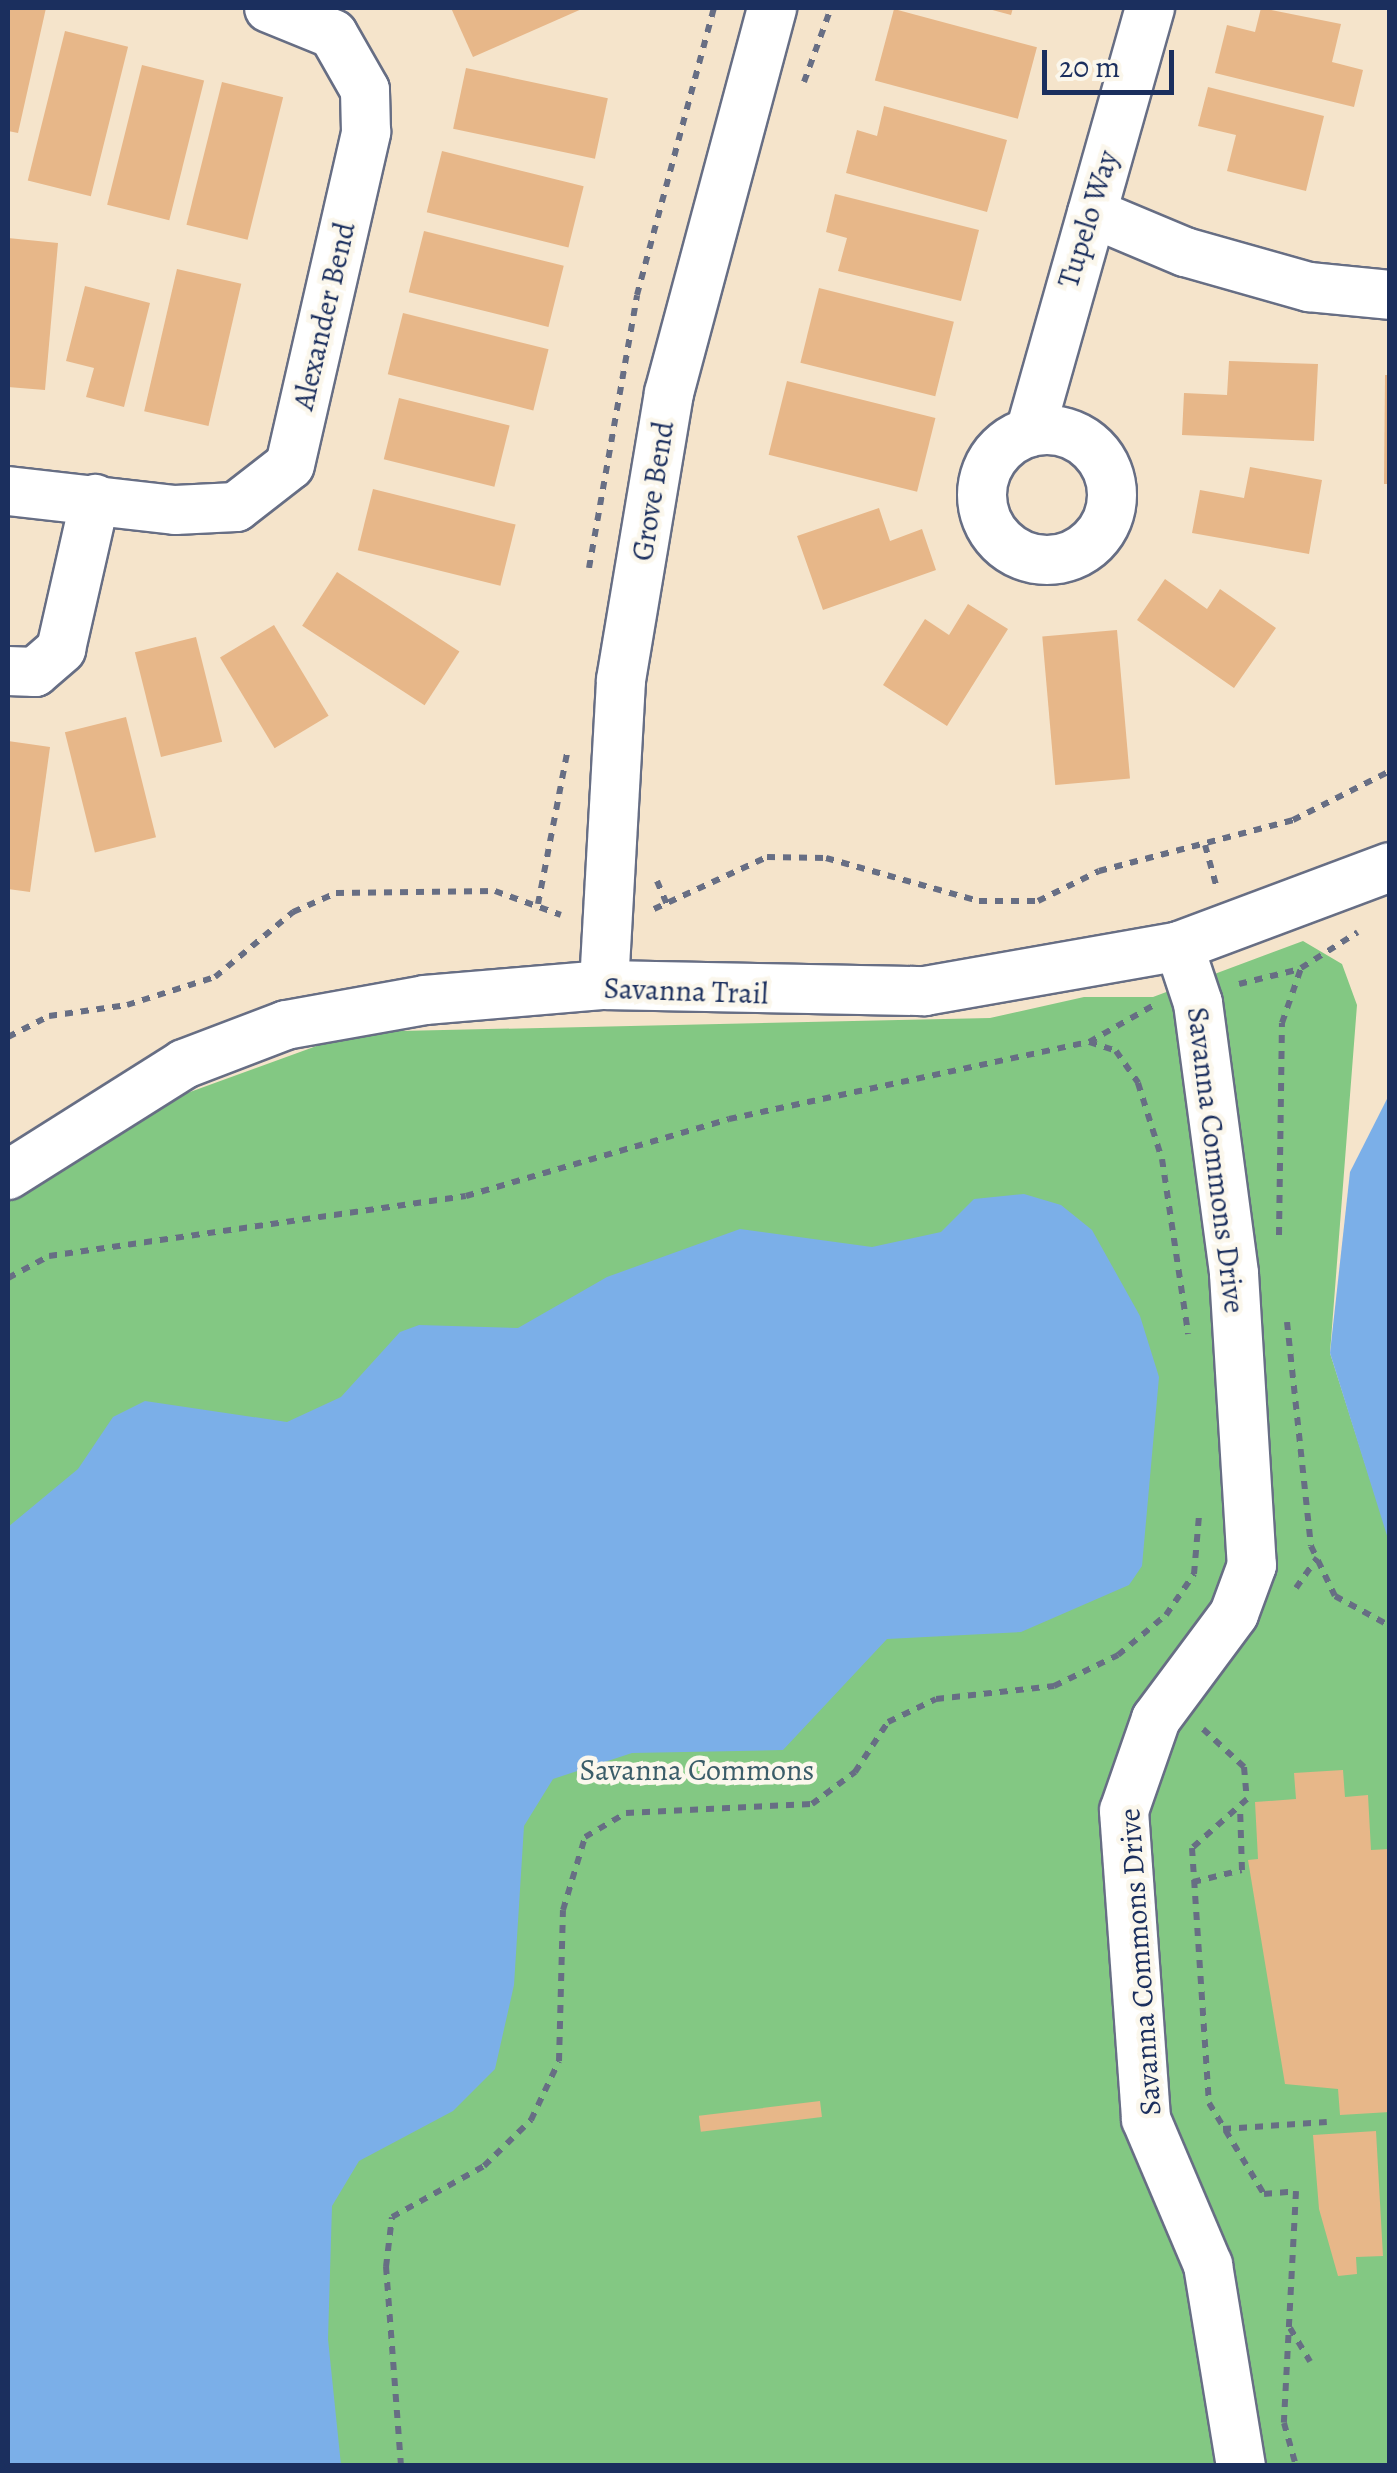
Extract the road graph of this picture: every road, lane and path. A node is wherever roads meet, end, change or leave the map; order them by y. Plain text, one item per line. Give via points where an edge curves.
1 (269, 8) edge
2 (772, 8) edge
3 (831, 8) edge
4 (1150, 8) edge
5 (796, 104) dead end
6 (1092, 213) junction
7 (1390, 294) edge
8 (1030, 432) dead end
9 (8, 490) edge
10 (94, 499) junction
11 (8, 671) edge
12 (1390, 771) edge
13 (656, 864) dead end
14 (1390, 867) edge
15 (667, 905) junction
16 (608, 913) junction
17 (1368, 926) dead end
18 (1179, 946) junction
19 (604, 986) junction
20 (8, 1037) edge
21 (8, 1175) edge
22 (1278, 1243) dead end
23 (8, 1278) edge
24 (1285, 1300) dead end
25 (1189, 1348) dead end
26 (1201, 1501) dead end
27 (1318, 1558) junction
28 (1289, 1598) dead end
29 (1390, 1626) edge
30 (1192, 1719) dead end
31 (1240, 1808) junction
32 (1193, 1882) junction
33 (1326, 2122) dead end
34 (1223, 2129) junction
35 (1290, 2326) junction
36 (1310, 2361) dead end
37 (401, 2466) edge
38 (1240, 2466) edge
39 (1296, 2466) edge

1 - 10 street, Alexander Bend via 333,34 365,90 366,132 290,466 236,507
2 - 16 street, Grove Bend via 669,393 621,680
3 - 5 path
4 - 6 street, Tupelo Way
6 - 7 street via 1185,252 1308,287
6 - 8 street, Tupelo Way
9 - 10 street, Alexander Bend
10 - 11 street via 61,649 35,672
12 - 15 path via 1292,820 1099,871 1038,902 979,900 826,858 767,857
13 - 15 path
14 - 18 street, Savanna Trail
15 - 16 path
16 - 19 street, Grove Bend
16 - 20 path via 556,915 494,891 336,893 293,912 215,977 127,1005 49,1016
17 - 22 path via 1301,968 1282,1023
18 - 19 street, Savanna Trail via 925,991
18 - 38 street, Savanna Commons Drive via 1198,1003 1234,1274 1252,1565 1234,1614 1156,1719 1124,1810 1146,2119 1208,2265
19 - 21 street, Savanna Trail via 425,1000 286,1025 184,1064
23 - 25 path via 48,1256 466,1196 729,1119 1089,1042 1116,1051 1138,1083 1162,1159
24 - 27 path
26 - 37 path via 1194,1574 1166,1615 1118,1655 1054,1686 936,1699 888,1722 855,1772 812,1804 626,1813 585,1837 563,1910 558,2061 531,2120 484,2166 392,2217 386,2268
27 - 28 path
27 - 29 path via 1335,1596
30 - 31 path via 1244,1768
31 - 32 path via 1192,1848
31 - 32 path via 1242,1870
32 - 34 path via 1209,2103
33 - 34 path
34 - 35 path via 1264,2194 1296,2191
35 - 36 path
35 - 39 path via 1284,2422

